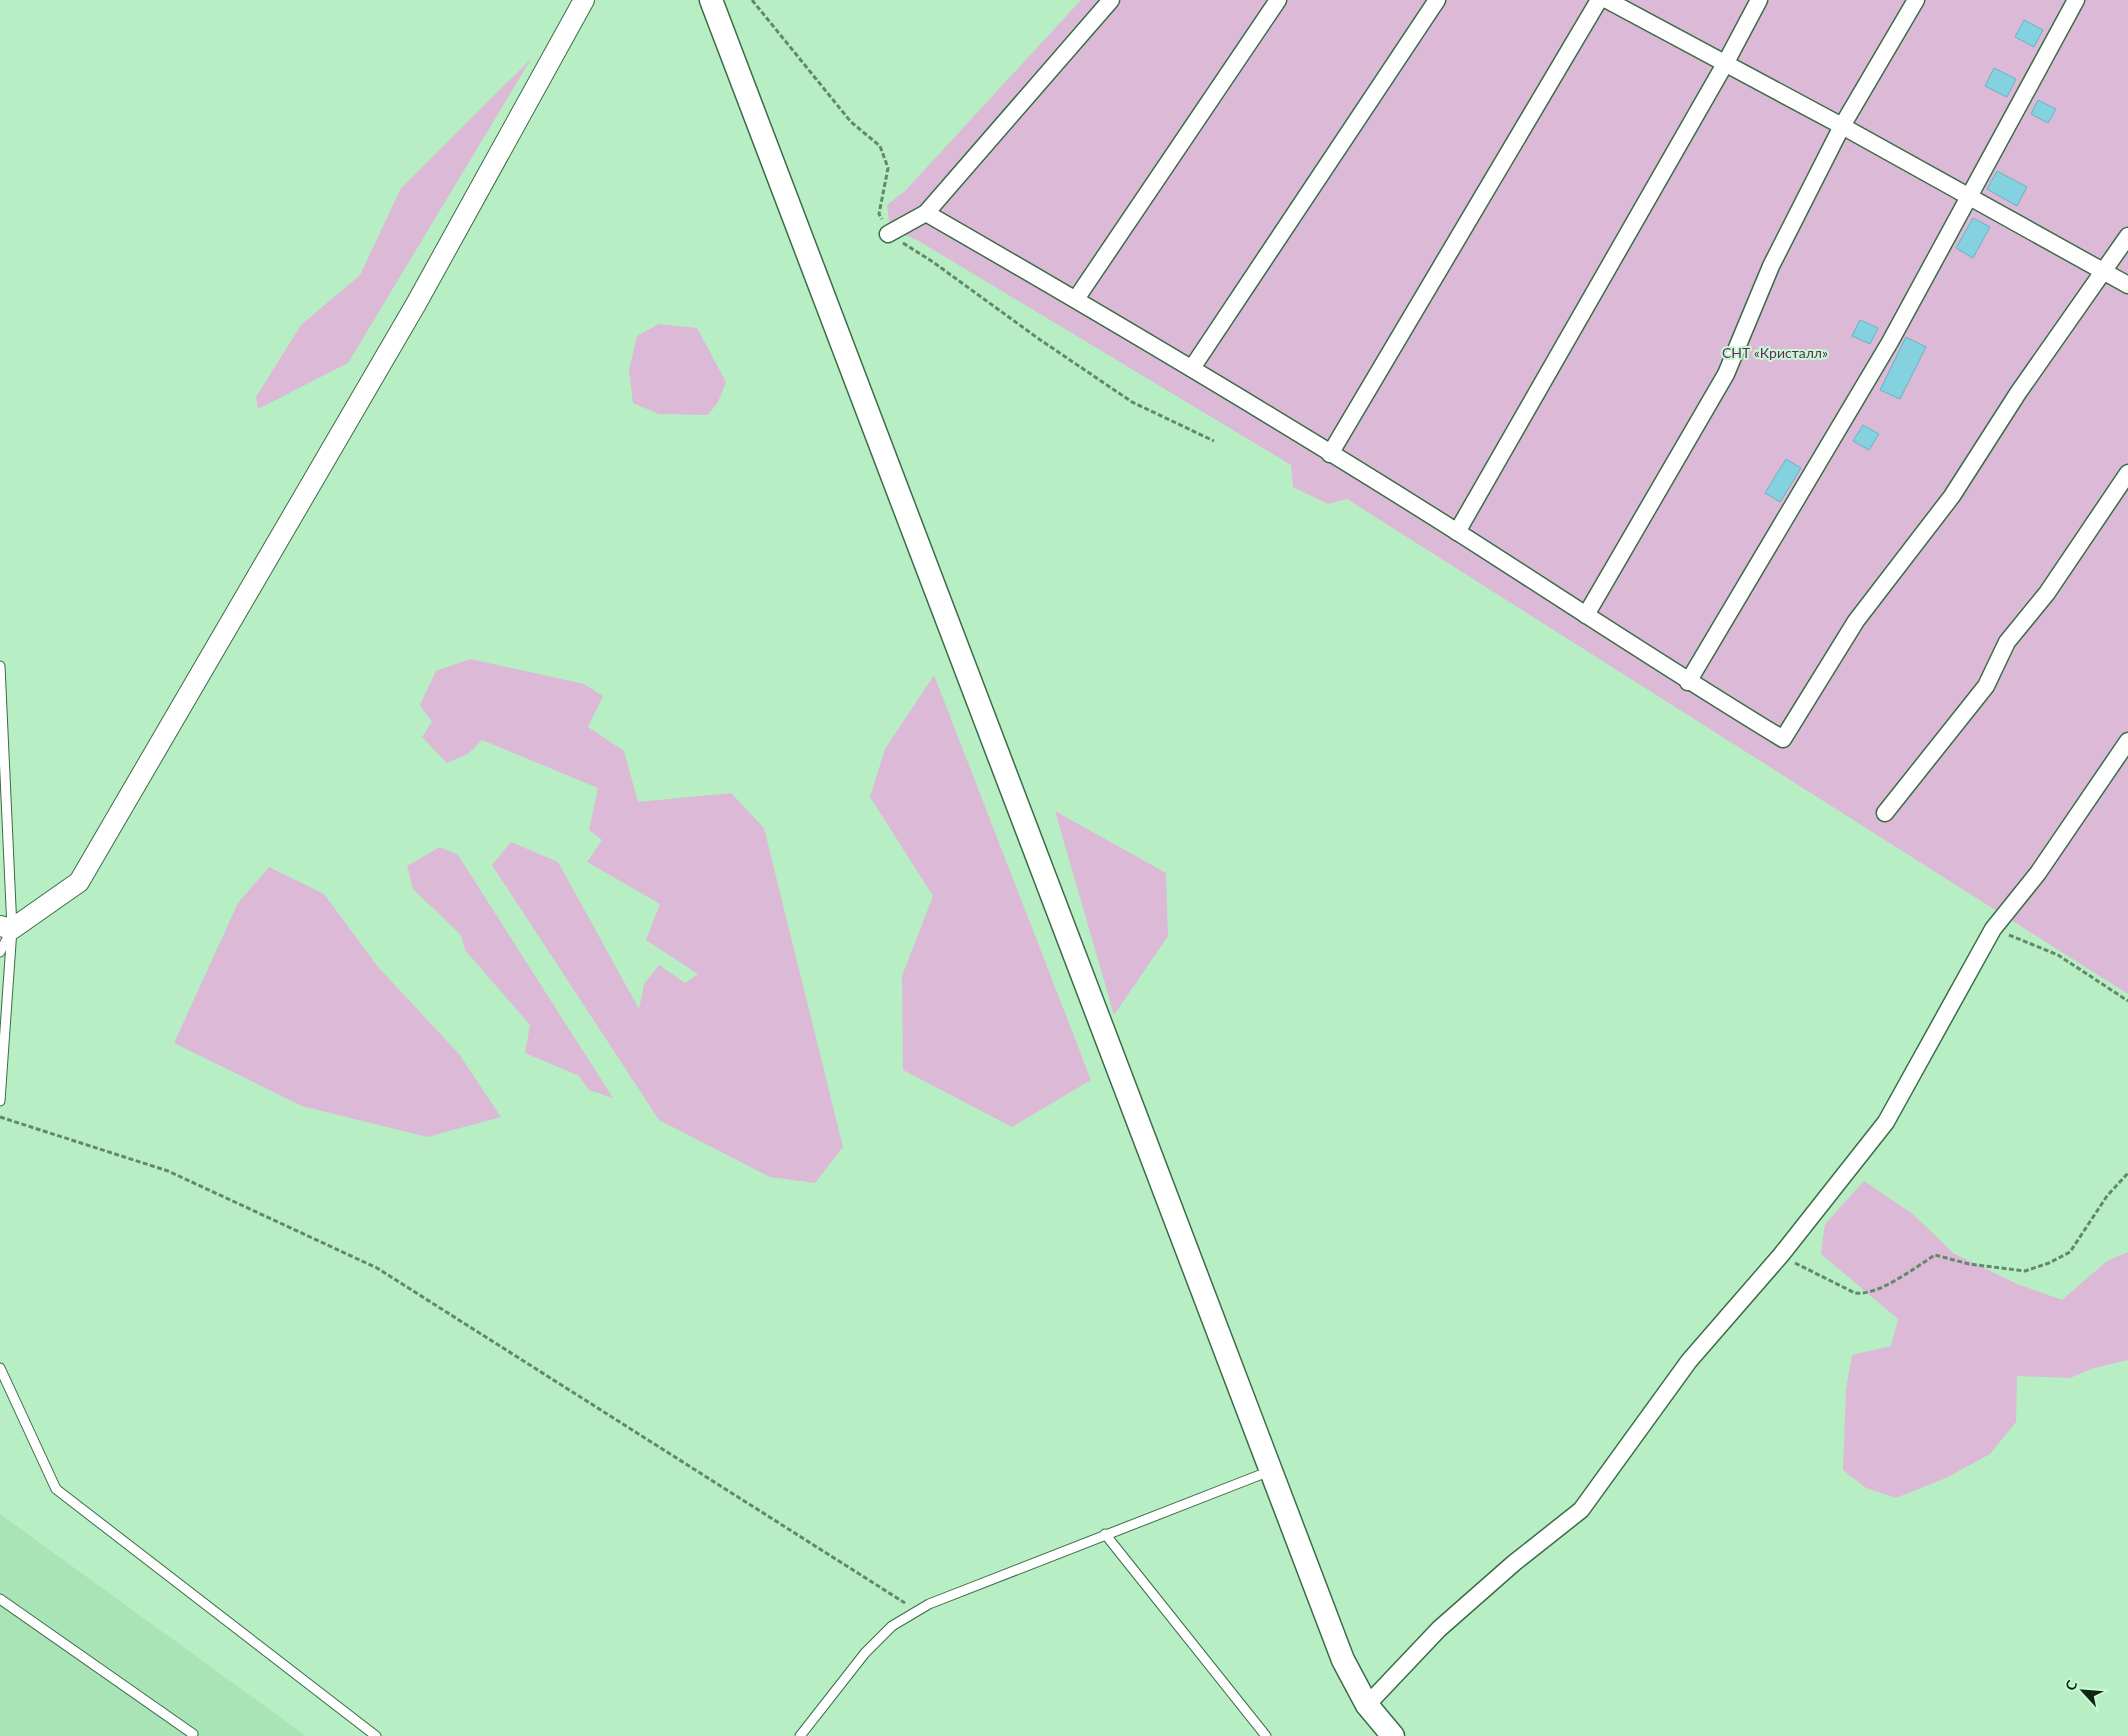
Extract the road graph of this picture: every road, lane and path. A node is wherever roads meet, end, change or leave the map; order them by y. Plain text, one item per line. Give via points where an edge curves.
1 (584, 0) edge
2 (711, 0) edge
3 (1111, 0) edge
4 (1278, 0) edge
5 (1437, 0) edge
6 (1598, 0) edge
7 (1607, 0) edge
8 (1760, 0) edge
9 (1916, 0) edge
10 (2076, 0) edge
11 (1725, 64) junction
12 (1842, 126) junction
13 (1968, 196) junction
14 (926, 212) junction
15 (888, 234) dead end
16 (2128, 236) edge
17 (2105, 271) junction
18 (2128, 285) edge
19 (1076, 299) junction
20 (1192, 368) junction
21 (1330, 454) junction
22 (2128, 473) edge
23 (1457, 532) junction
24 (1586, 615) junction
25 (0, 666) edge
26 (1688, 682) junction
27 (2128, 741) edge
28 (1885, 813) dead end
29 (6, 928) edge
30 (1993, 929) junction
31 (0, 952) edge
32 (2128, 1001) edge
33 (0, 1101) edge
34 (0, 1117) edge
35 (2128, 1173) edge
36 (1781, 1255) junction
37 (0, 1368) edge
38 (1270, 1471) junction
39 (1106, 1534) junction
40 (0, 1599) edge
41 (918, 1610) junction
42 (1367, 1705) junction
43 (192, 1736) edge
44 (376, 1736) edge
45 (800, 1736) edge
46 (1266, 1736) edge
47 (1393, 1736) edge

1 - 29 street via 416,304 79,882
2 - 38 main road
3 - 14 street
4 - 19 street
5 - 20 street
6 - 21 street
7 - 11 street
8 - 11 street
9 - 12 street
10 - 13 street
11 - 12 street
11 - 23 street
12 - 13 street
12 - 24 street via 1771,266 1726,374
13 - 17 street
13 - 26 street via 1890,342
14 - 15 street
14 - 19 street
16 - 17 street
17 - 18 street
17 - 26 street via 2018,393 1952,496 1856,621 1783,740
19 - 20 street
20 - 21 street
21 - 23 street
22 - 28 street via 2047,593 2007,642 1986,686
23 - 24 street
24 - 26 street
25 - 29 lane
27 - 30 street via 2038,873
29 - 31 lane
29 - 33 lane
30 - 32 path via 2058,955
30 - 36 street via 1886,1122
34 - 41 path via 168,1171 377,1268
35 - 36 path via 2107,1196 2070,1252 2025,1271 1935,1256 1876,1291 1862,1294
36 - 42 street via 1690,1361 1581,1510 1439,1629
37 - 44 lane via 56,1489
38 - 39 lane
38 - 42 main road via 1342,1660
39 - 41 lane
39 - 46 lane
40 - 43 lane via 194,1734
41 - 45 lane via 892,1626 865,1653
42 - 47 main road

